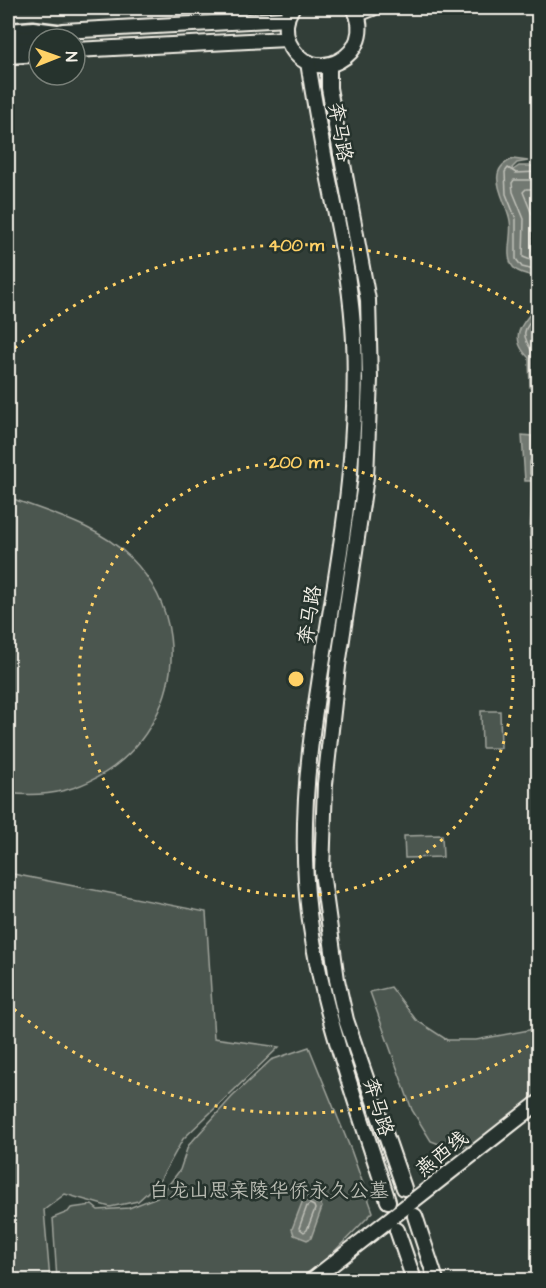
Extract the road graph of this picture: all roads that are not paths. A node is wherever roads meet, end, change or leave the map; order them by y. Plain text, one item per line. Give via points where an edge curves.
1 (373, 8) edge
2 (356, 11) edge
3 (289, 13) edge
4 (27, 27) edge
5 (8, 29) edge
6 (87, 29) edge
7 (27, 38) edge
8 (8, 39) edge
9 (287, 39) junction
10 (27, 49) edge
11 (87, 49) edge
12 (8, 50) edge
13 (27, 57) edge
14 (8, 58) edge
15 (308, 62) junction
16 (329, 65) junction
17 (538, 1102) edge
18 (404, 1188) dead end
19 (388, 1201) dead end
20 (415, 1216) dead end
21 (397, 1230) dead end
22 (312, 1281) edge
23 (414, 1281) edge
24 (436, 1281) edge

1 - 2 main road
2 - 16 main road via 359,33 352,51 343,60
3 - 6 main road
3 - 9 main road
4 - 5 street
7 - 8 main road
9 - 11 main road
9 - 15 main road via 292,49
10 - 12 main road
13 - 14 street
15 - 16 main road
15 - 19 main road, 奔马路 via 349,292 354,372 350,473 307,788 306,881 319,980
16 - 18 main road, 奔马路 via 328,88 368,300 370,379 366,477 324,784 322,872 346,1020
17 - 22 main road, 燕西线
20 - 24 main road
21 - 23 main road

